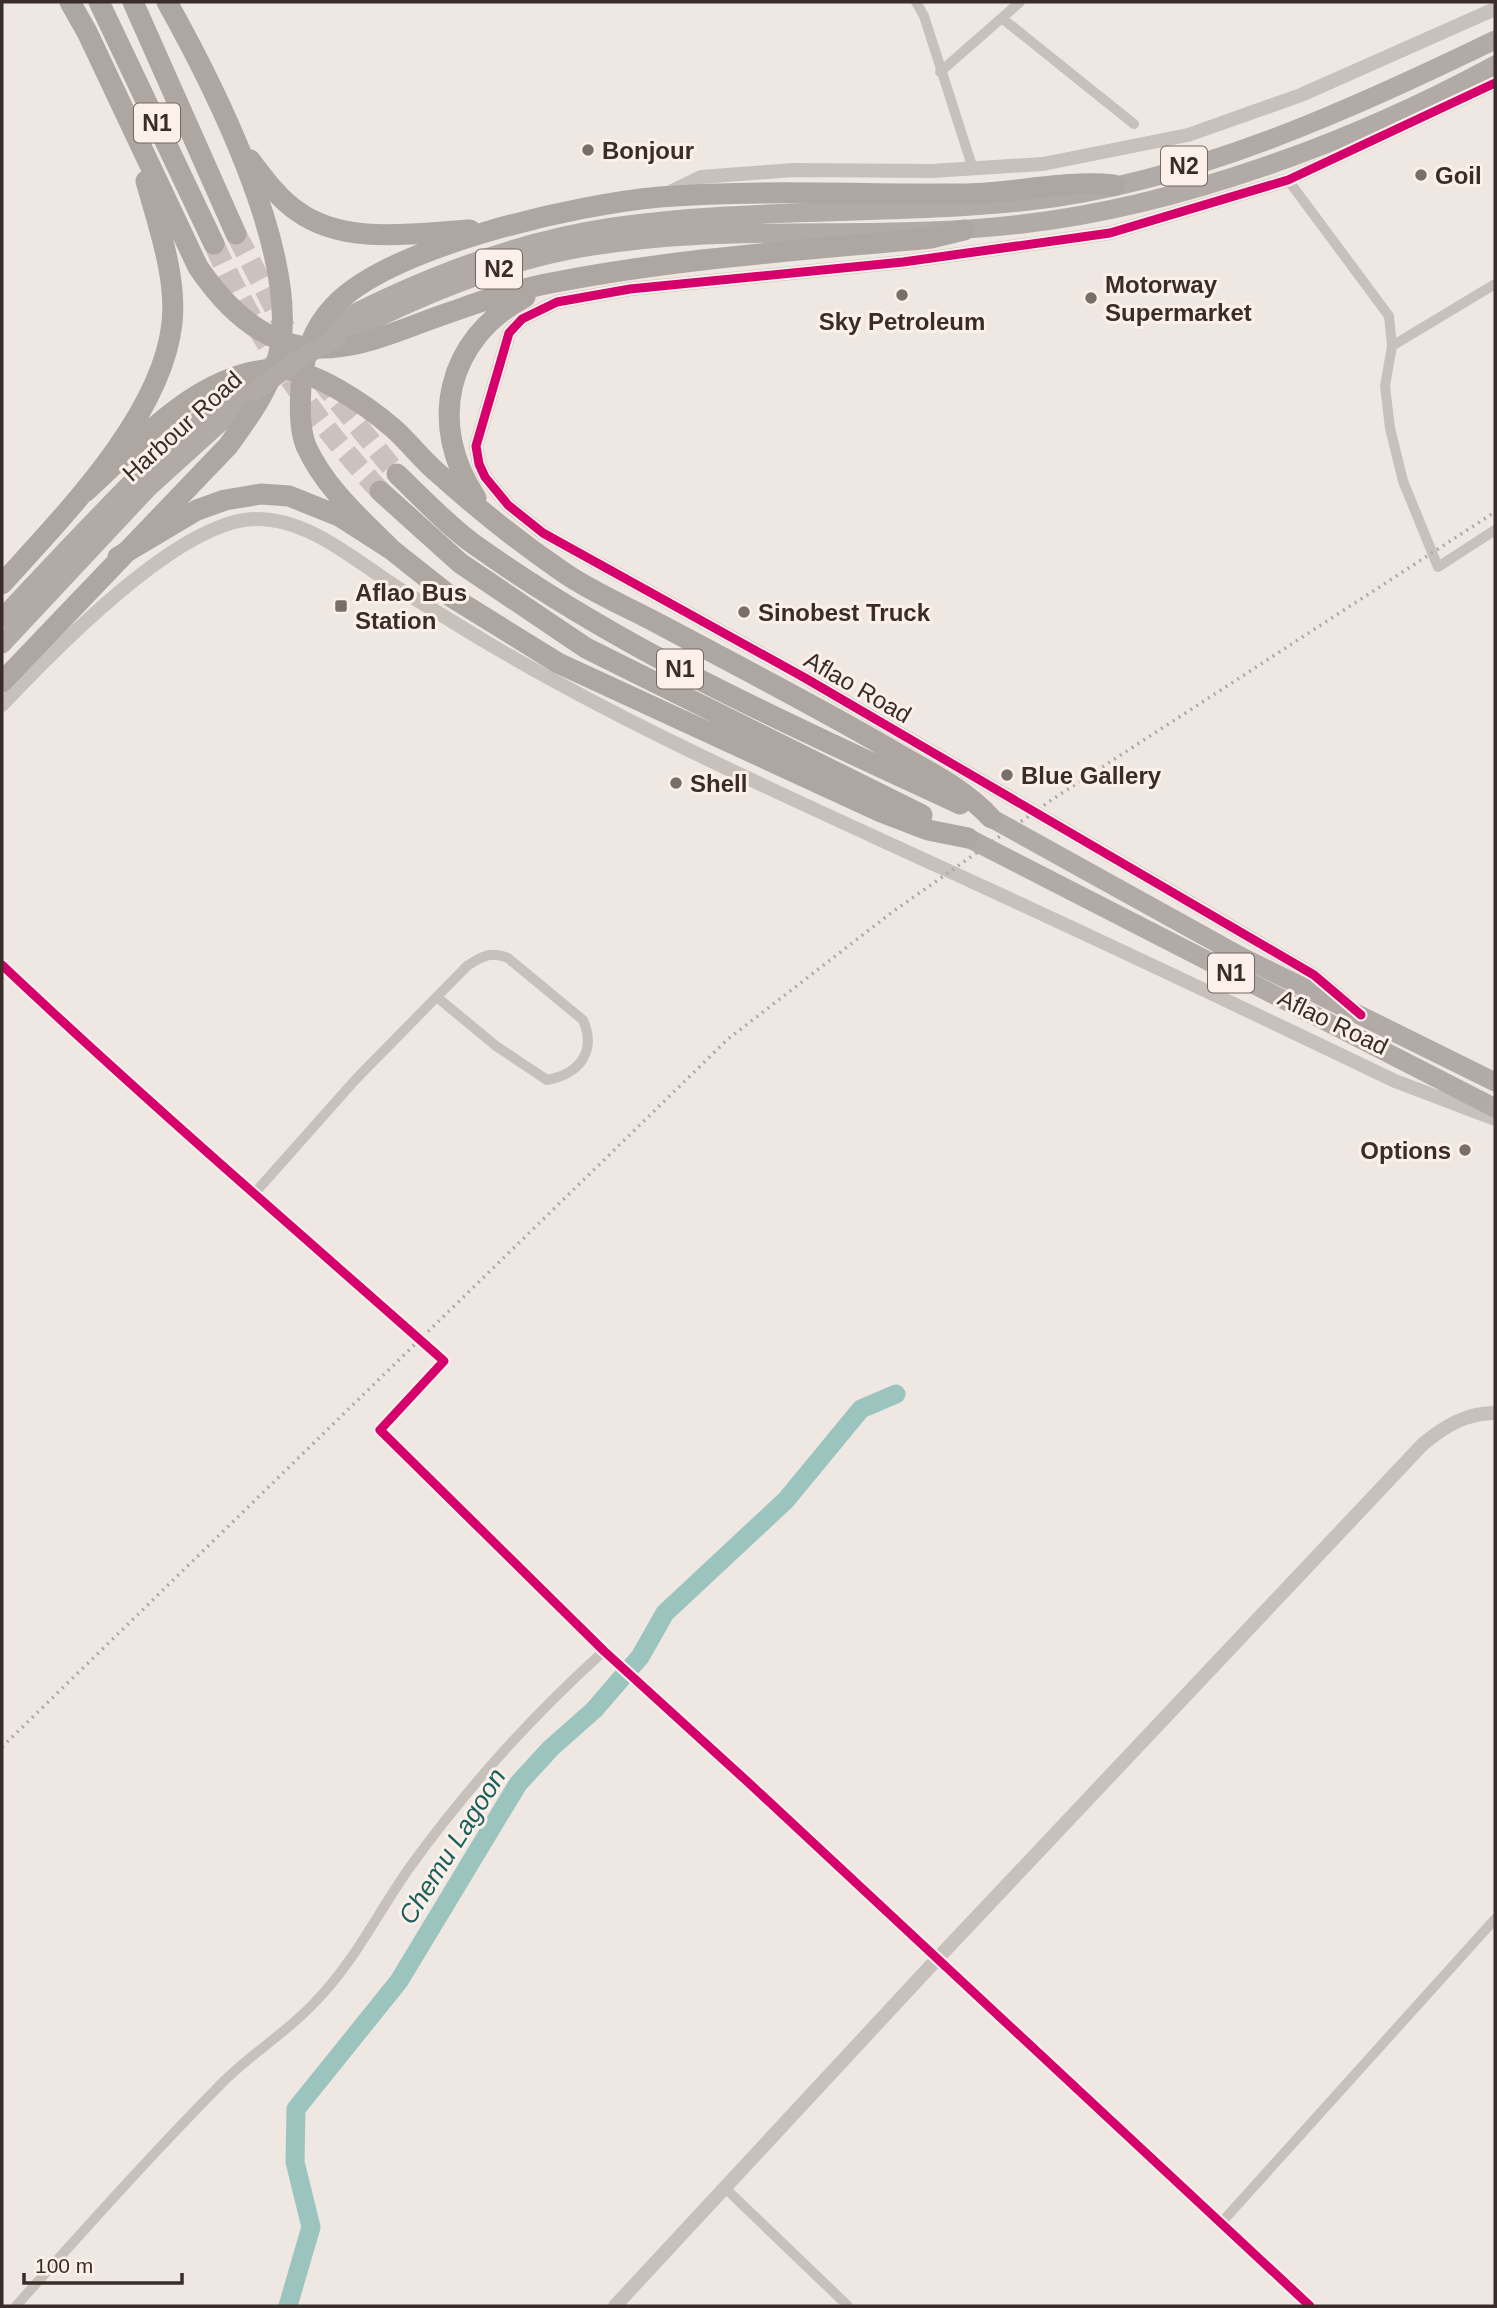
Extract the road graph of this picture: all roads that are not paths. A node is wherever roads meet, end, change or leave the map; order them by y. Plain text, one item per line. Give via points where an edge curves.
1 (70, 2) edge
2 (99, 2) edge
3 (133, 2) edge
4 (167, 2) edge
5 (916, 2) edge
6 (1020, 2) edge
7 (1495, 9) edge
8 (1003, 19) junction
9 (1495, 40) edge
10 (1495, 65) edge
11 (940, 72) junction
12 (1495, 83) edge
13 (130, 122) junction
14 (1134, 124) dead end
15 (239, 147) junction
16 (973, 169) junction
17 (1287, 180) junction
18 (1114, 186) junction
19 (659, 197) junction
20 (849, 222) junction
21 (500, 228) junction
22 (964, 230) junction
23 (236, 234) tunnel mouth
24 (214, 244) tunnel mouth
25 (554, 282) junction
26 (1495, 284) edge
27 (428, 286) junction
28 (282, 342) junction
29 (1392, 346) junction
30 (308, 347) junction
31 (274, 368) junction
32 (302, 373) junction
33 (397, 474) tunnel mouth
34 (380, 491) tunnel mouth
35 (85, 492) junction
36 (495, 522) junction
37 (1495, 530) edge
38 (393, 550) junction
39 (118, 557) junction
40 (2, 584) edge
41 (2, 618) edge
42 (2, 644) edge
43 (2, 681) edge
44 (2, 705) edge
45 (991, 818) junction
46 (968, 838) junction
47 (2, 965) edge
48 (438, 998) junction
49 (1361, 1015) junction
50 (1495, 1082) edge
51 (1495, 1108) edge
52 (1495, 1119) edge
53 (253, 1195) junction
54 (411, 1332) tunnel mouth
55 (428, 1346) tunnel mouth
56 (1495, 1413) edge
57 (604, 1651) junction
58 (1495, 1919) edge
59 (938, 1958) junction
60 (725, 2188) junction
61 (1221, 2222) junction
62 (16, 2306) edge
63 (615, 2306) edge
64 (848, 2306) edge
65 (1310, 2306) edge

1 - 13 highway
2 - 24 highway, N1
3 - 23 highway, N1
4 - 15 highway
5 - 11 street
6 - 8 street
7 - 16 street via 1301,95 1188,135 1043,164
8 - 11 street
8 - 14 street
9 - 18 highway, N2 via 1309,124 1241,150
10 - 22 highway, N2 via 1395,113 1263,166 1178,193 1026,224
11 - 16 street
12 - 17 street
13 - 28 highway via 198,267 216,295
13 - 35 highway via 161,239 172,321 165,364 143,408
15 - 21 highway via 298,212 338,230 394,235
15 - 28 highway via 280,287
16 - 19 street via 794,170 701,177
17 - 29 street via 1381,303 1389,317
17 - 49 street, Aflao Road via 1111,233 928,259 630,289 557,302 522,319 509,333 476,446 485,477 508,505 543,533 782,665 1314,975
18 - 19 highway via 969,194 751,192
18 - 20 highway, N2
19 - 21 highway
20 - 22 highway, N2
20 - 27 highway, N2 via 568,250
21 - 30 highway via 405,260 360,283 332,307
22 - 25 highway via 932,238
25 - 30 highway via 369,341
25 - 36 highway via 515,303 477,334 457,365 450,391 448,430 458,469
26 - 29 street
27 - 41 highway, Harbour Road via 326,328 214,404
27 - 42 highway, Harbour Road, bridge via 301,358 255,391 148,488
28 - 30 highway
28 - 31 highway
29 - 37 street via 1385,386 1391,428 1403,481 1438,567
30 - 32 highway
31 - 32 highway
31 - 35 highway via 208,388
31 - 39 highway via 254,410 228,446
32 - 36 highway via 342,393 393,428
32 - 38 highway via 300,409 305,443 327,484
33 - 45 highway, Aflao Road / N1 via 473,544 580,614 737,700
34 - 46 highway, Aflao Road / N1 via 460,563 586,648
35 - 40 highway
36 - 45 highway via 565,573 950,784
38 - 39 highway via 339,516 289,496 261,494 197,510
38 - 46 highway via 450,596 558,663 881,813
39 - 43 highway
44 - 52 street, Aflao Road / N1 via 86,624 197,535 251,519 289,523 318,536 554,682 678,744 1395,1081
45 - 49 highway, Aflao Road / N1 via 1231,951
46 - 51 highway, Aflao Road / N1
47 - 53 street
48 - 48 street via 467,966 495,952 583,1020 589,1033 588,1050 581,1066 564,1077 547,1080
48 - 53 street via 356,1079
49 - 50 highway, Aflao Road / N1
53 - 54 street
55 - 57 street via 444,1361 380,1430
56 - 59 street via 1463,1418 1423,1444
57 - 59 street
57 - 62 street via 550,1700 463,1797 408,1869 358,1951 316,2002 220,2085
58 - 61 street
59 - 60 street
59 - 61 street
60 - 63 street
60 - 64 street
61 - 65 street

